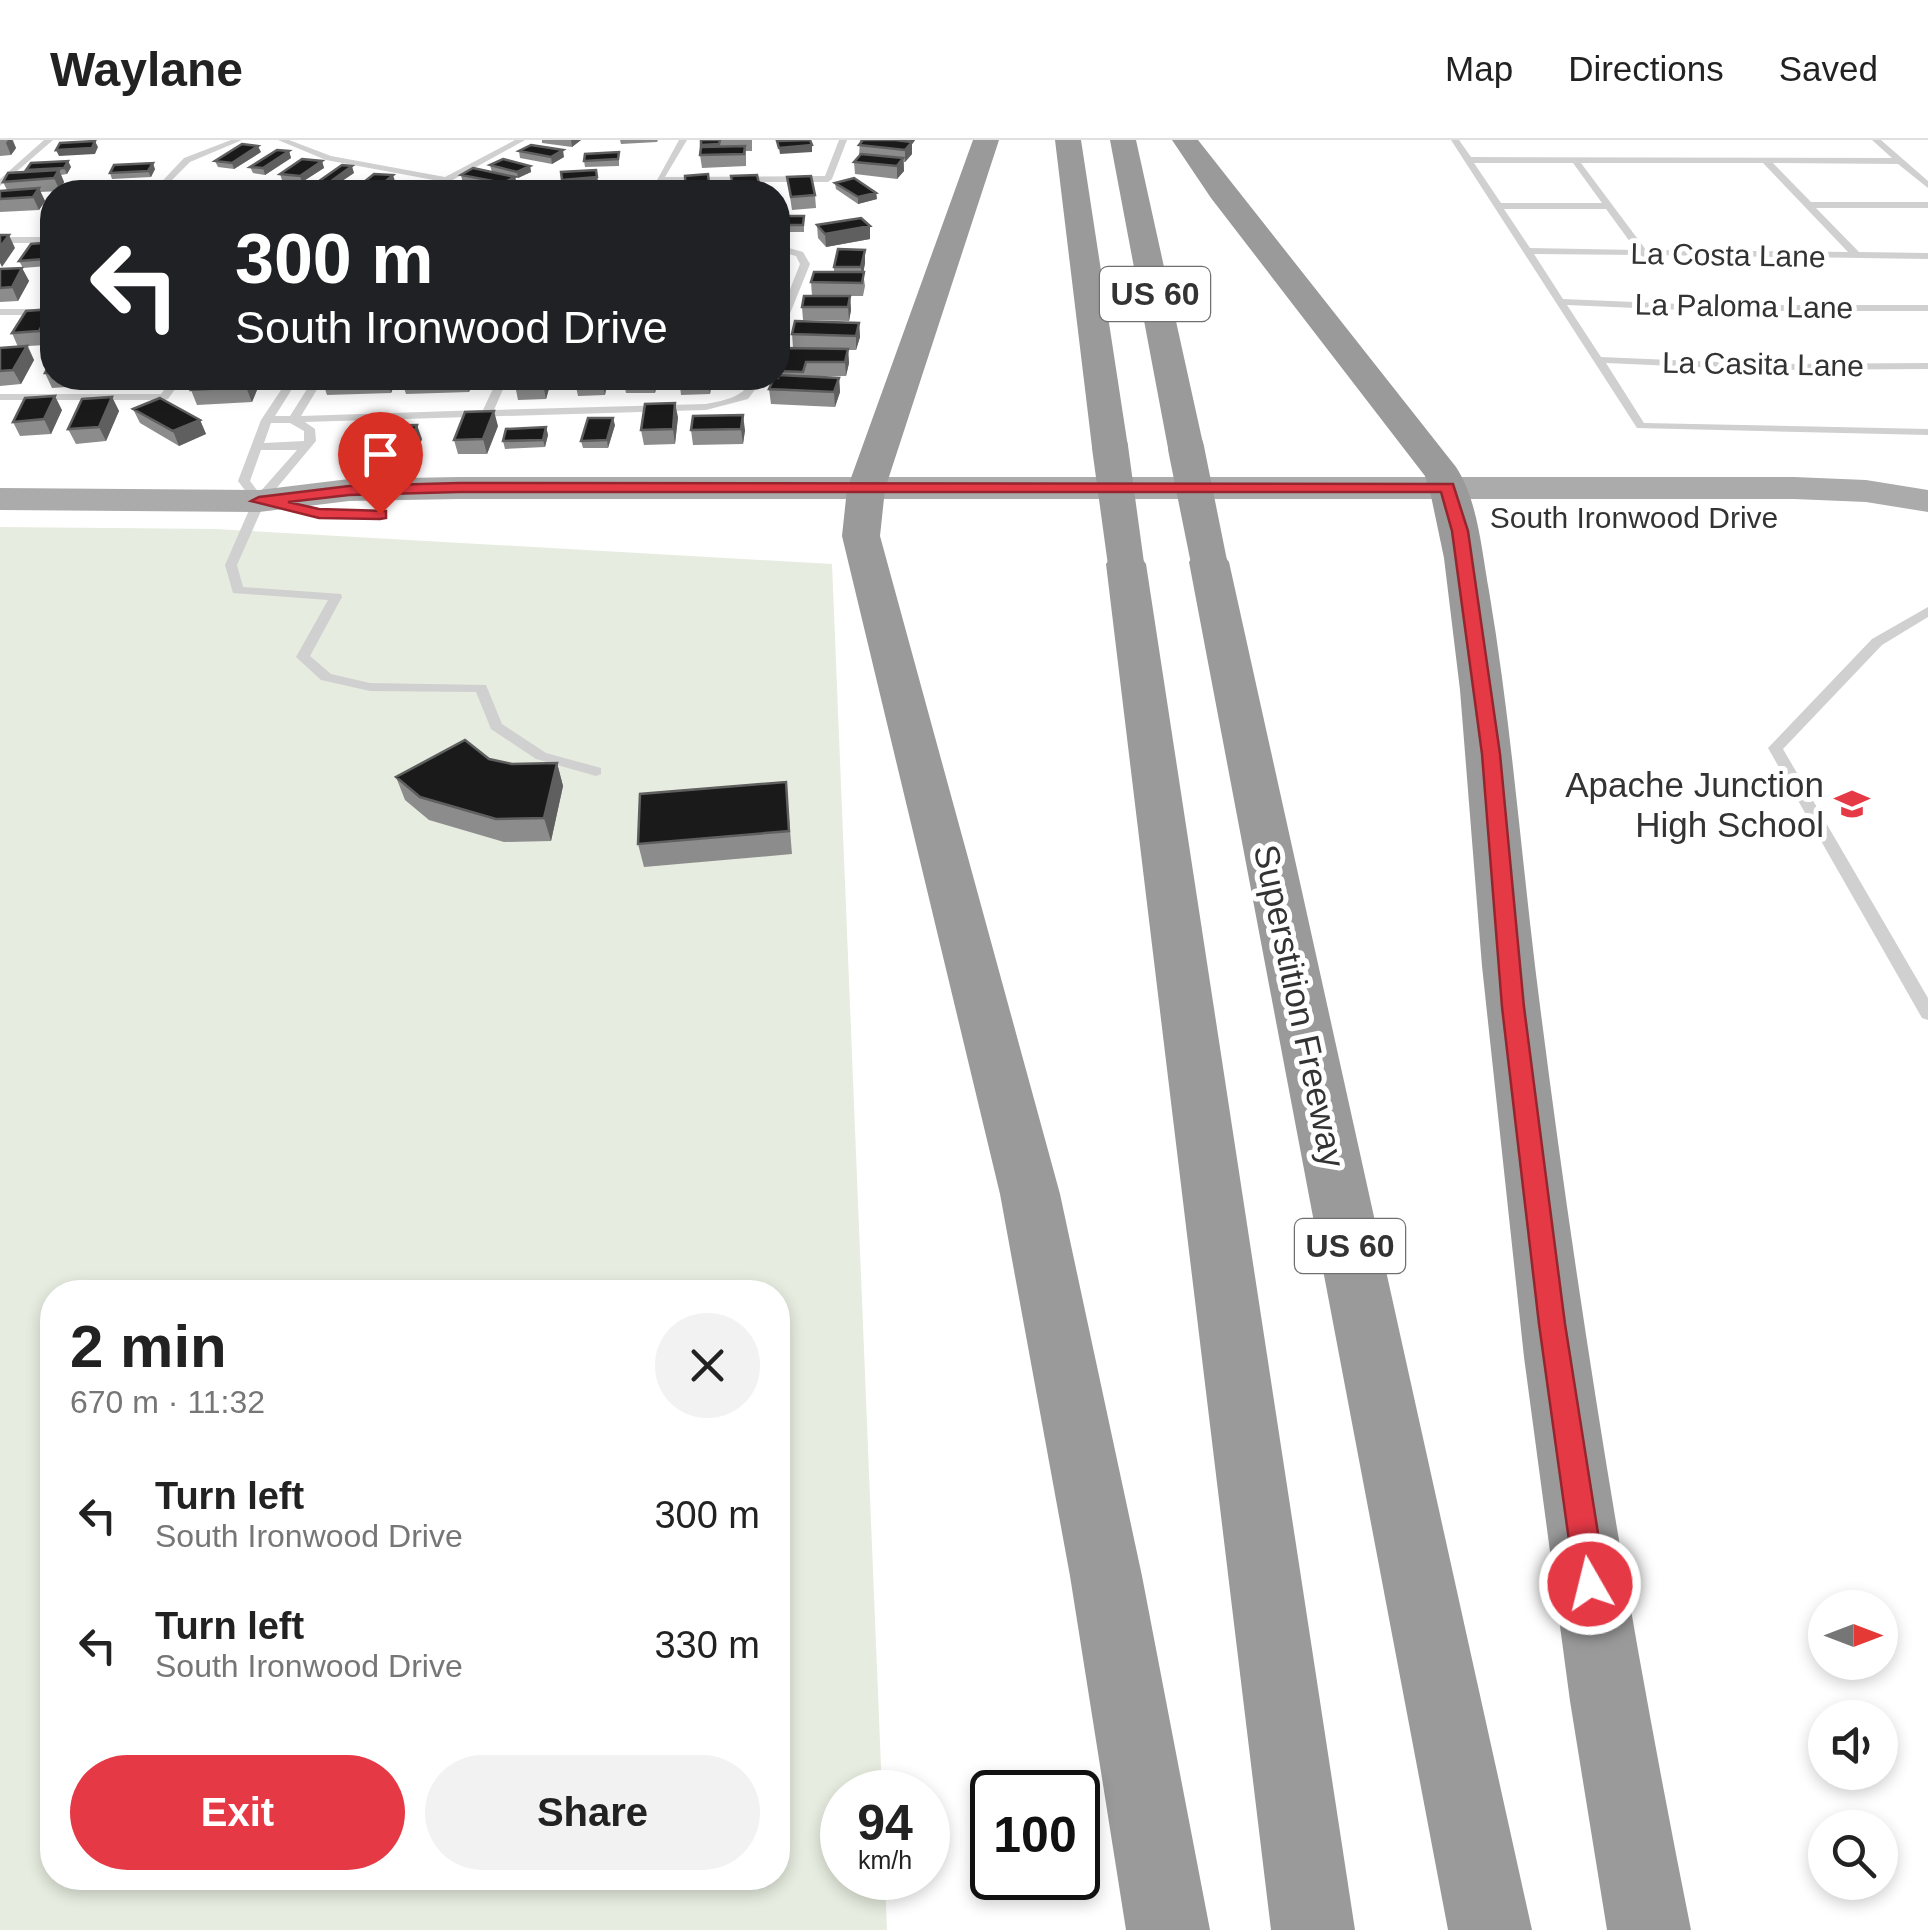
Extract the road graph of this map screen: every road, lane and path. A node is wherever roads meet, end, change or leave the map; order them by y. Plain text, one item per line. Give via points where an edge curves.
1 (49, 140) edge
2 (238, 140) edge
3 (282, 140) edge
4 (522, 140) edge
5 (682, 140) edge
6 (843, 140) edge
7 (986, 140) edge
8 (1068, 140) edge
9 (1123, 140) edge
10 (1185, 140) edge
11 (1454, 140) edge
12 (1876, 140) edge
13 (1468, 160) junction
14 (1575, 160) junction
15 (1766, 161) junction
16 (1900, 161) junction
17 (168, 180) edge
18 (446, 180) joint
19 (0, 183) edge
20 (1928, 185) edge
21 (1808, 205) junction
22 (1928, 205) edge
23 (1498, 206) junction
24 (1610, 206) junction
25 (0, 240) edge
26 (40, 240) edge
27 (790, 251) edge
28 (1527, 251) junction
29 (1646, 255) junction
30 (1928, 256) edge
31 (1858, 257) junction
32 (790, 299) edge
33 (1560, 302) junction
34 (1928, 308) edge
35 (40, 310) edge
36 (0, 312) edge
37 (1598, 360) junction
38 (1928, 366) edge
39 (169, 390) edge
40 (286, 390) edge
41 (312, 390) edge
42 (498, 390) edge
43 (753, 390) edge
44 (0, 397) edge
45 (487, 414) junction
46 (267, 420) junction
47 (294, 420) junction
48 (1928, 432) edge
49 (307, 446) junction
50 (259, 447) junction
51 (0, 499) edge
52 (259, 501) junction
53 (865, 503) junction
54 (1452, 503) junction
55 (1928, 504) edge
56 (1928, 610) edge
57 (596, 771) dead end
58 (1928, 1012) edge
59 (1168, 1930) edge
60 (1313, 1930) edge
61 (1490, 1930) edge
62 (1649, 1930) edge

1 - 19 lane
2 - 17 lane via 187,160
3 - 18 lane via 329,158
4 - 18 lane
5 - 6 lane via 659,180 828,179
7 - 53 highway
8 - 60 highway, US 60, bridge
9 - 61 highway, Superstition Freeway / US 60, bridge
10 - 54 highway via 1443,474
11 - 13 lane
12 - 16 lane
13 - 14 lane
13 - 23 lane
14 - 15 lane
14 - 24 lane
15 - 16 lane
15 - 21 lane
16 - 20 lane
21 - 22 lane
21 - 31 lane
23 - 24 lane
23 - 28 lane
24 - 29 lane
25 - 26 lane
27 - 32 lane via 805,264
28 - 29 lane, La Costa Lane
28 - 33 lane
29 - 31 lane, La Costa Lane
30 - 31 lane, La Costa Lane
33 - 34 lane, La Paloma Lane
33 - 37 lane
35 - 36 lane
37 - 38 lane, La Casita Lane
37 - 48 lane via 1641,426
39 - 44 lane via 164,397
40 - 46 lane
41 - 47 lane
42 - 45 lane
43 - 45 lane via 738,402 706,407
45 - 47 lane
46 - 47 lane
46 - 50 lane
47 - 49 lane via 309,429
49 - 50 lane
49 - 52 lane
50 - 52 lane via 244,481
51 - 52 main road, South Ironwood Drive
52 - 53 main road, South Ironwood Drive via 319,513
52 - 57 lane via 231,566 238,590 336,597 302,658 326,677 370,687 481,688 496,726 542,756
53 - 54 main road, South Ironwood Drive
53 - 59 highway via 861,536 1030,1194
54 - 55 main road, South Ironwood Drive via 1891,516
54 - 62 highway via 1491,754 1513,1007 1552,1324 1618,1769
56 - 58 lane via 1877,642 1775,748

